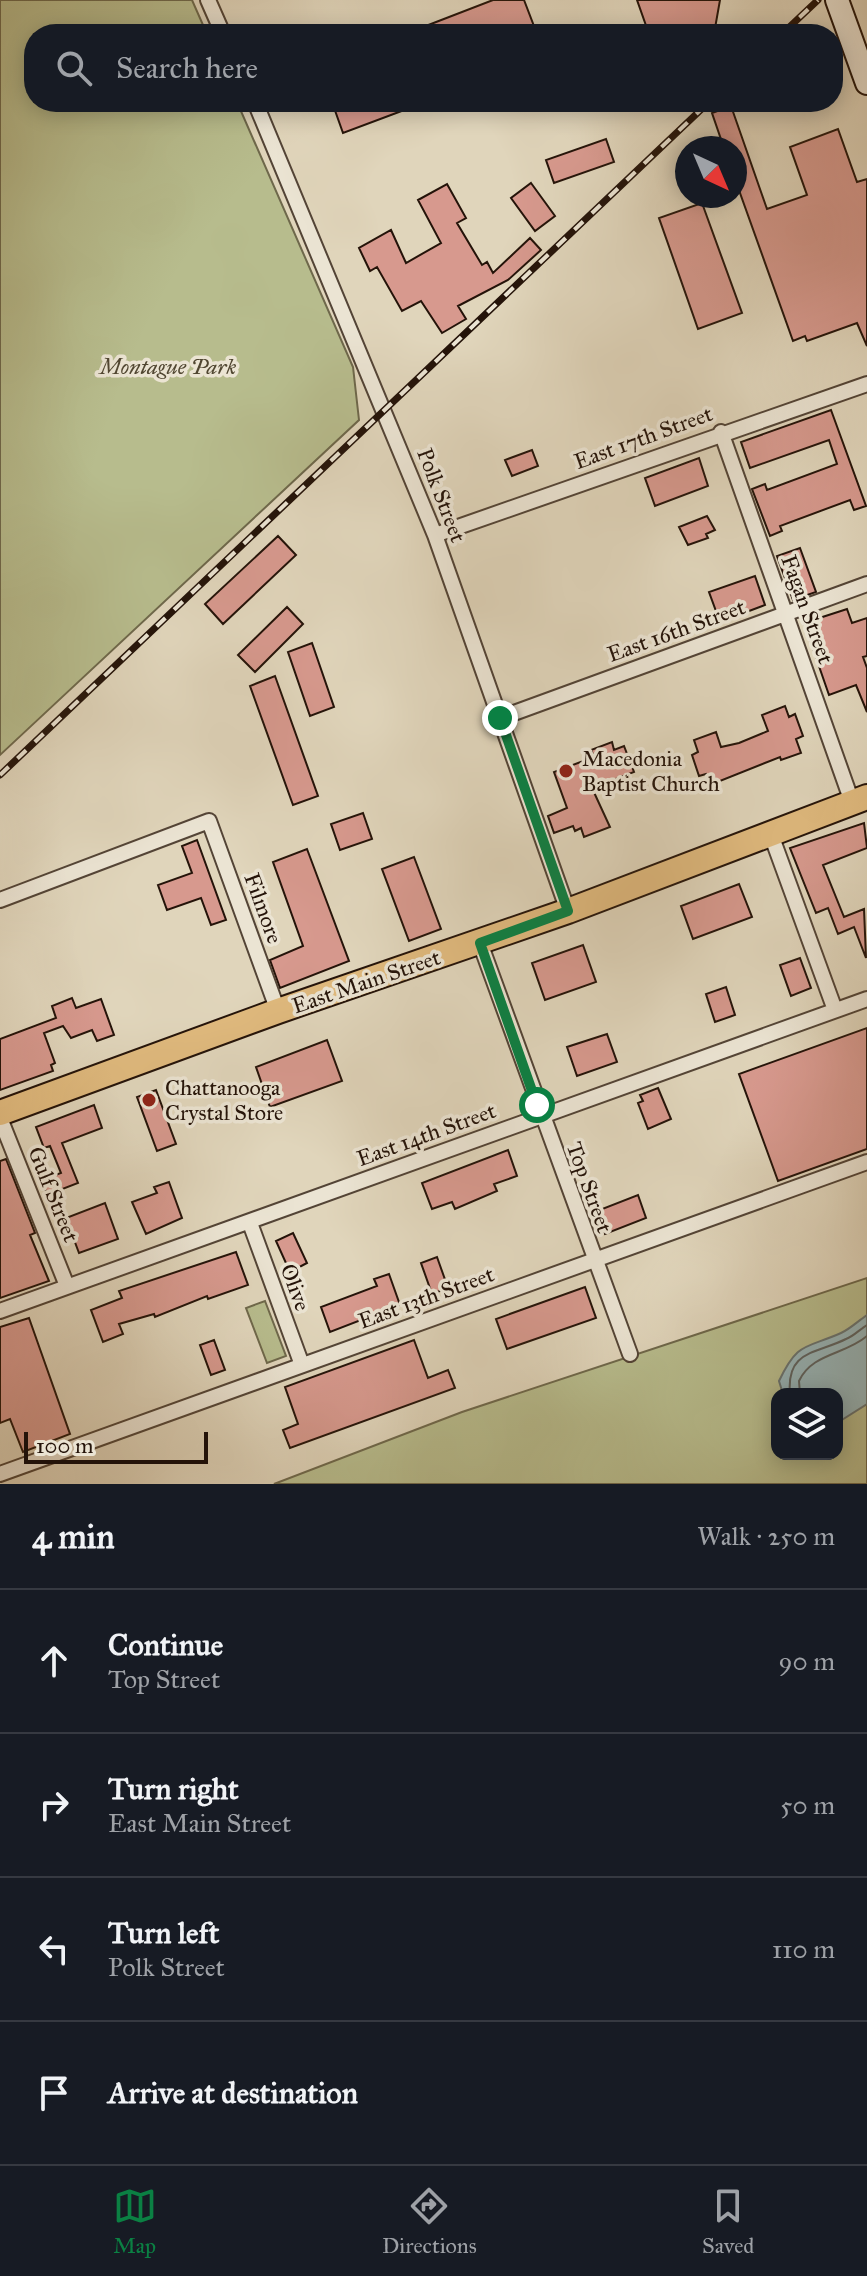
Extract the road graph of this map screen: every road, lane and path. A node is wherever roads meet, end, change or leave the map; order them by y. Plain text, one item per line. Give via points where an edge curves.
1 (208, 0) edge
2 (837, 0) edge
3 (219, 24) edge
4 (867, 83) edge
5 (259, 112) edge
6 (867, 384) edge
7 (721, 432) junction
8 (435, 535) junction
9 (867, 584) edge
10 (787, 613) junction
11 (500, 718) junction
12 (860, 799) edge
13 (770, 832) junction
14 (0, 900) edge
15 (568, 911) junction
16 (480, 943) junction
17 (867, 999) edge
18 (835, 1010) junction
19 (278, 1011) junction
20 (541, 1115) junction
21 (0, 1116) edge
22 (867, 1162) edge
23 (250, 1223) junction
24 (593, 1259) junction
25 (67, 1286) junction
26 (0, 1311) edge
27 (630, 1354) dead end
28 (302, 1365) junction
29 (0, 1474) edge

1 - 3 street
2 - 4 main road
5 - 8 street, Polk Street
6 - 7 street, East 17th Street
7 - 8 street, East 17th Street
7 - 10 street, Fagan Street
8 - 11 street, Polk Street
9 - 10 street, East 16th Street
10 - 11 street, East 16th Street
10 - 12 street, Fagan Street
11 - 15 street, Polk Street
12 - 13 main road, East Main Street
13 - 15 main road, East Main Street
13 - 18 street
14 - 19 street, Filmore via 209,821
15 - 16 main road, East Main Street
16 - 19 main road, East Main Street
16 - 20 street, Top Street
17 - 18 street, East 14th Street
18 - 20 street, East 14th Street
19 - 21 main road, East Main Street
20 - 23 street, East 14th Street
20 - 24 street, Top Street
21 - 25 street, Gulf Street
22 - 24 street, East 13th Street
23 - 25 street, East 14th Street
23 - 28 street, Olive
24 - 27 street, Top Street
24 - 28 street, East 13th Street
25 - 26 street, East 14th Street
28 - 29 street, East 13th Street

